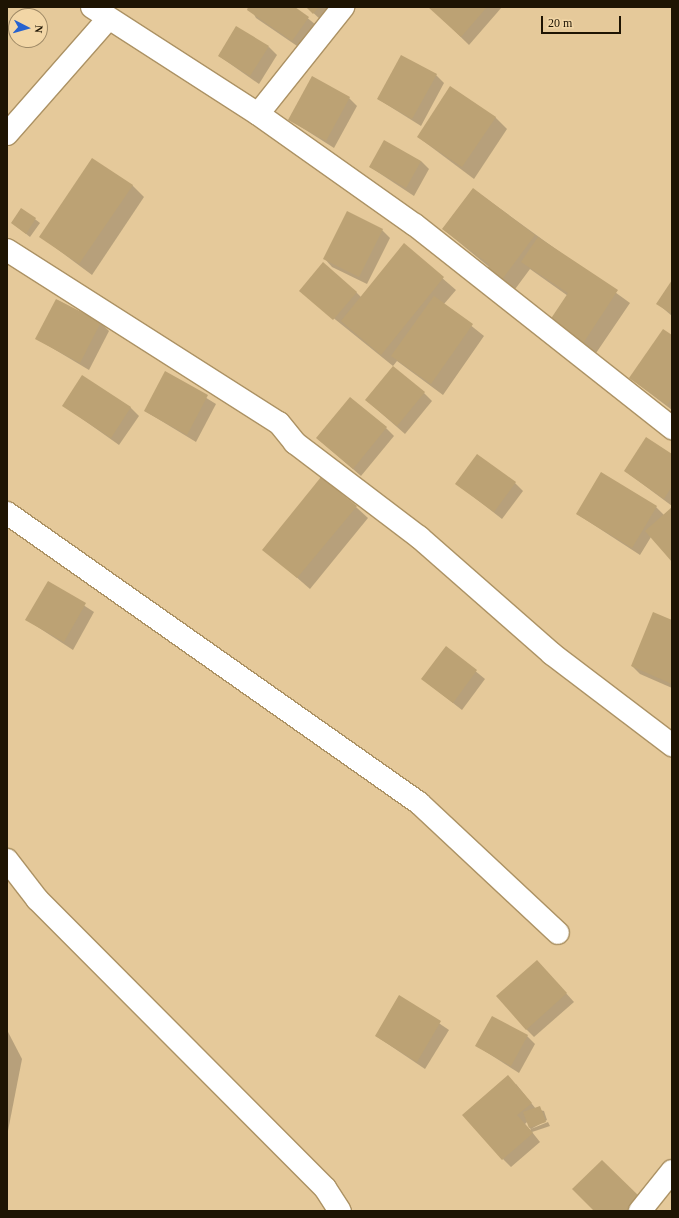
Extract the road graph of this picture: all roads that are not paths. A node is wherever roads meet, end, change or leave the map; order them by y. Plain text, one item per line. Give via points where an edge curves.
1 (343, 7) edge
2 (100, 13) edge
3 (258, 114) junction
4 (7, 134) edge
5 (7, 250) edge
6 (672, 428) edge
7 (7, 513) edge
8 (672, 745) edge
9 (7, 860) edge
10 (558, 933) dead end
11 (672, 1171) edge
12 (340, 1211) edge
13 (640, 1211) edge

1 - 3 street
2 - 3 street
2 - 4 street
3 - 6 street via 415,225
5 - 8 street via 279,423 296,443 419,537 552,654
7 - 10 street via 419,803
9 - 12 street via 37,899 324,1188
11 - 13 street

